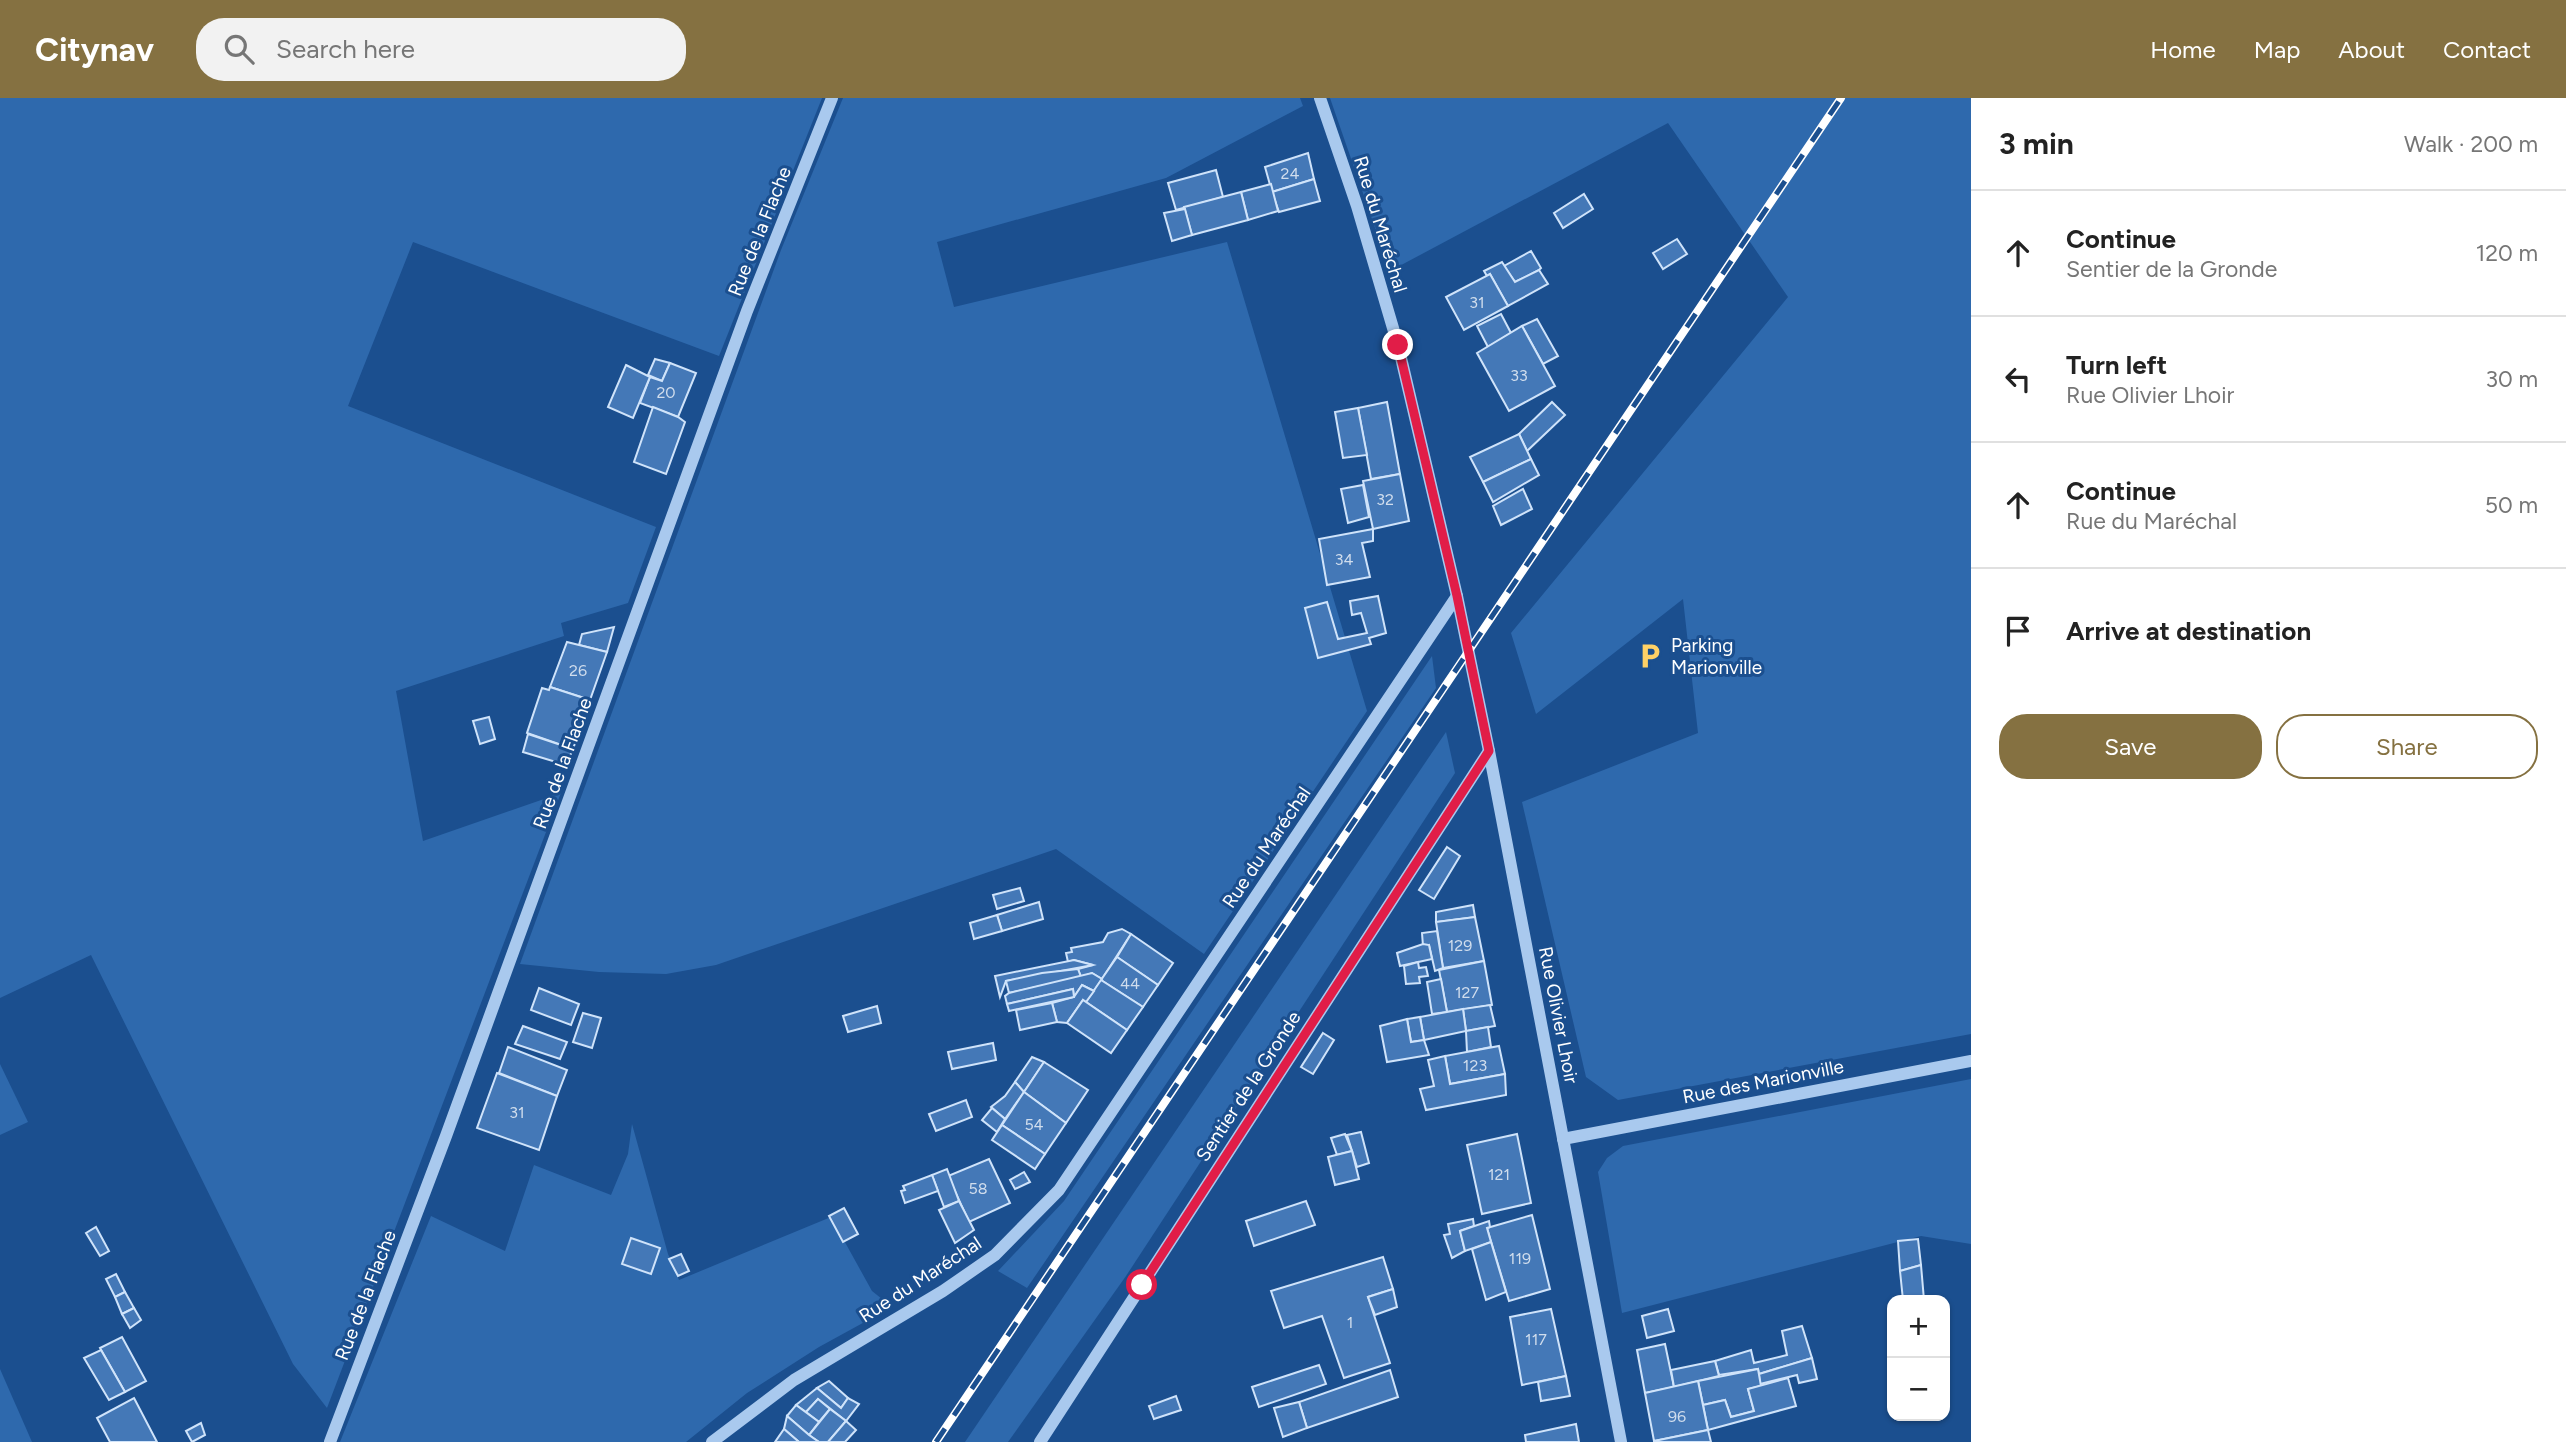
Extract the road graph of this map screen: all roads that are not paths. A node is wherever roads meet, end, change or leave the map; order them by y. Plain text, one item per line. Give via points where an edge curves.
1 (832, 98) edge
2 (1320, 98) edge
3 (1457, 596) junction
4 (1489, 751) junction
5 (1971, 1061) edge
6 (1563, 1139) junction
7 (330, 1442) edge
8 (712, 1442) edge
9 (1040, 1442) edge
10 (1621, 1442) edge

1 - 7 street, Rue de la Flache via 747,312
2 - 3 street, Rue du Maréchal via 1398,345
3 - 4 street, Rue Olivier Lhoir
3 - 8 street, Rue du Maréchal via 1059,1190 995,1255 793,1380
4 - 6 street, Rue Olivier Lhoir
4 - 9 street, Sentier de la Gronde
5 - 6 street, Rue des Marionville
6 - 10 street, Rue Olivier Lhoir

